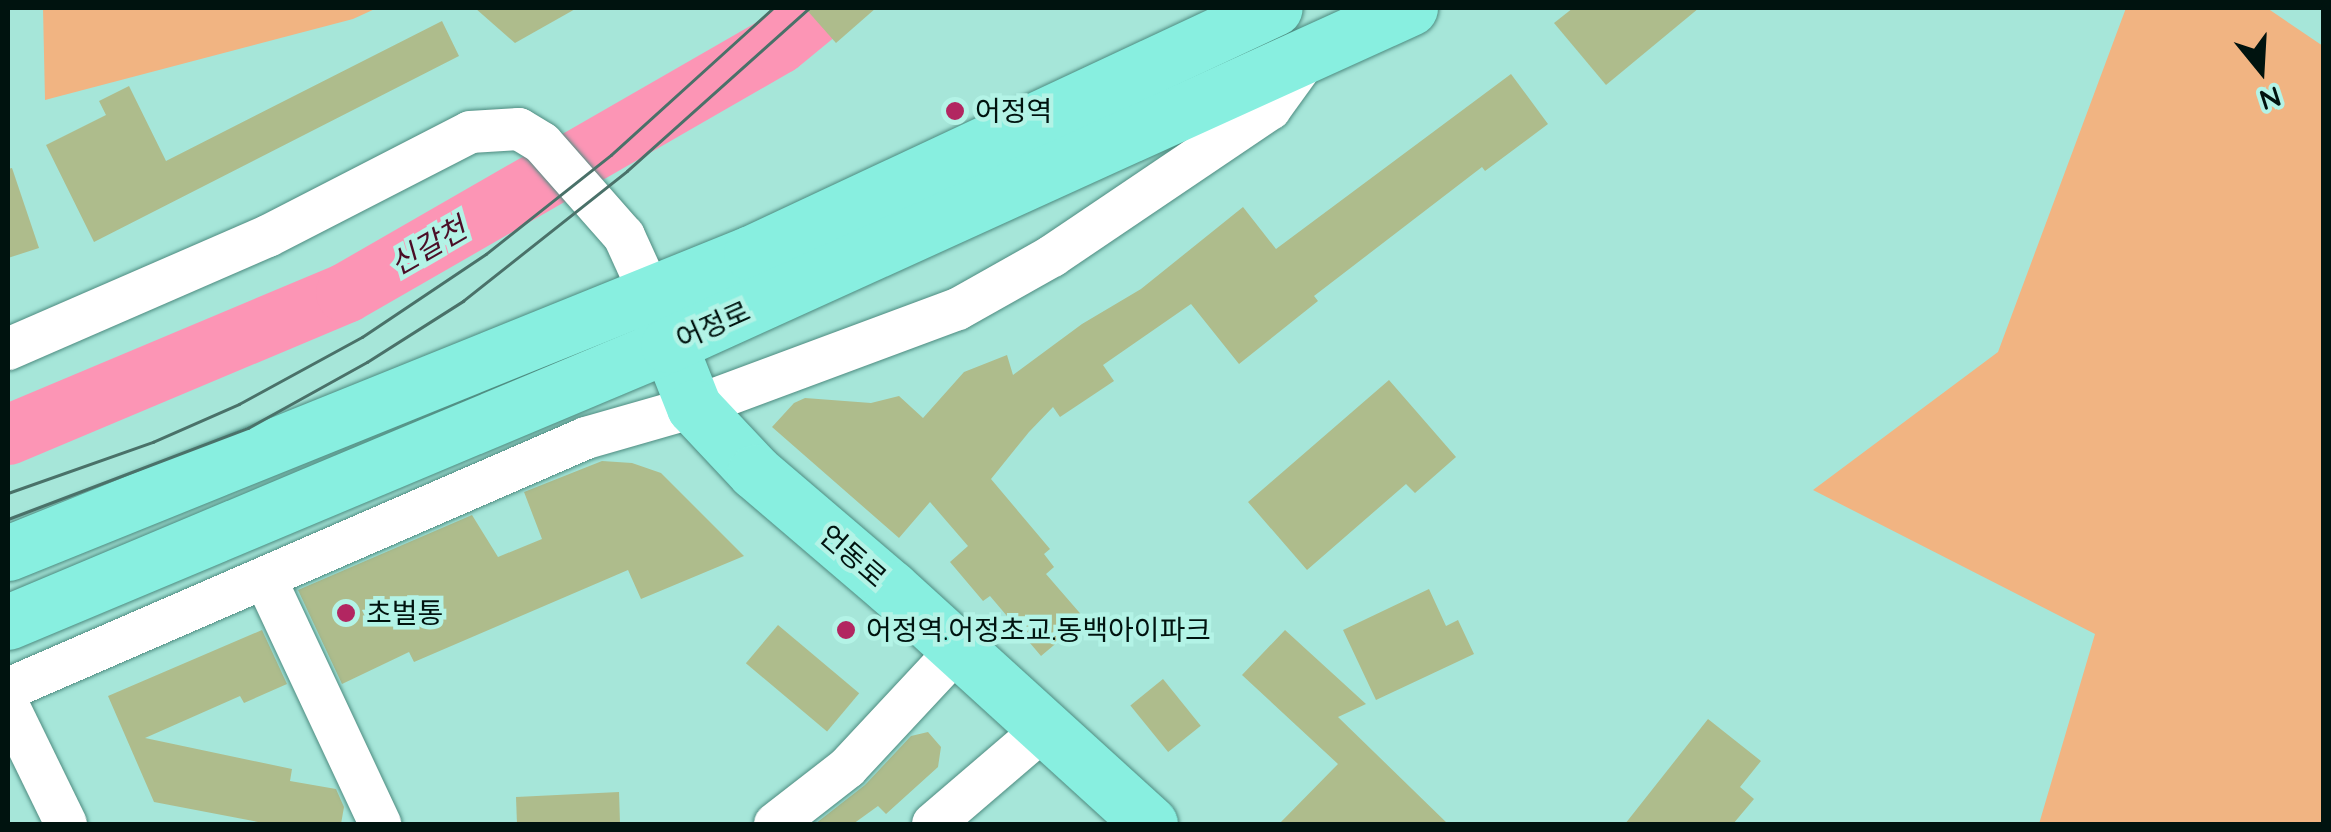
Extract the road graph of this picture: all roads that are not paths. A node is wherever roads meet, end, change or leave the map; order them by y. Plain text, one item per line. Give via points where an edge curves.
1 (1276, 8) edge
2 (1410, 8) edge
3 (1309, 55) junction
4 (650, 293) junction
5 (668, 345) junction
6 (8, 349) edge
7 (694, 407) junction
8 (8, 553) edge
9 (264, 578) junction
10 (8, 622) edge
11 (957, 650) junction
12 (8, 689) edge
13 (8, 705) edge
14 (1045, 728) junction
15 (66, 824) edge
16 (380, 824) edge
17 (775, 824) edge
18 (933, 824) edge
19 (1150, 824) edge

1 - 4 main road, 어정로 via 750,254
2 - 3 main road, 어정로
3 - 5 main road, 어정로
3 - 7 street via 1270,109 1036,265 958,309
4 - 5 main road, 언동로
4 - 6 street via 624,236 542,143 519,129 470,132 268,236
4 - 8 main road, 어정로
5 - 7 main road, 언동로
5 - 10 main road, 어정로
7 - 9 street via 586,438
7 - 11 main road, 언동로 via 755,472
9 - 12 street
9 - 16 street
11 - 14 main road, 언동로
11 - 17 street via 847,768
13 - 15 street
14 - 18 street
14 - 19 main road, 언동로

